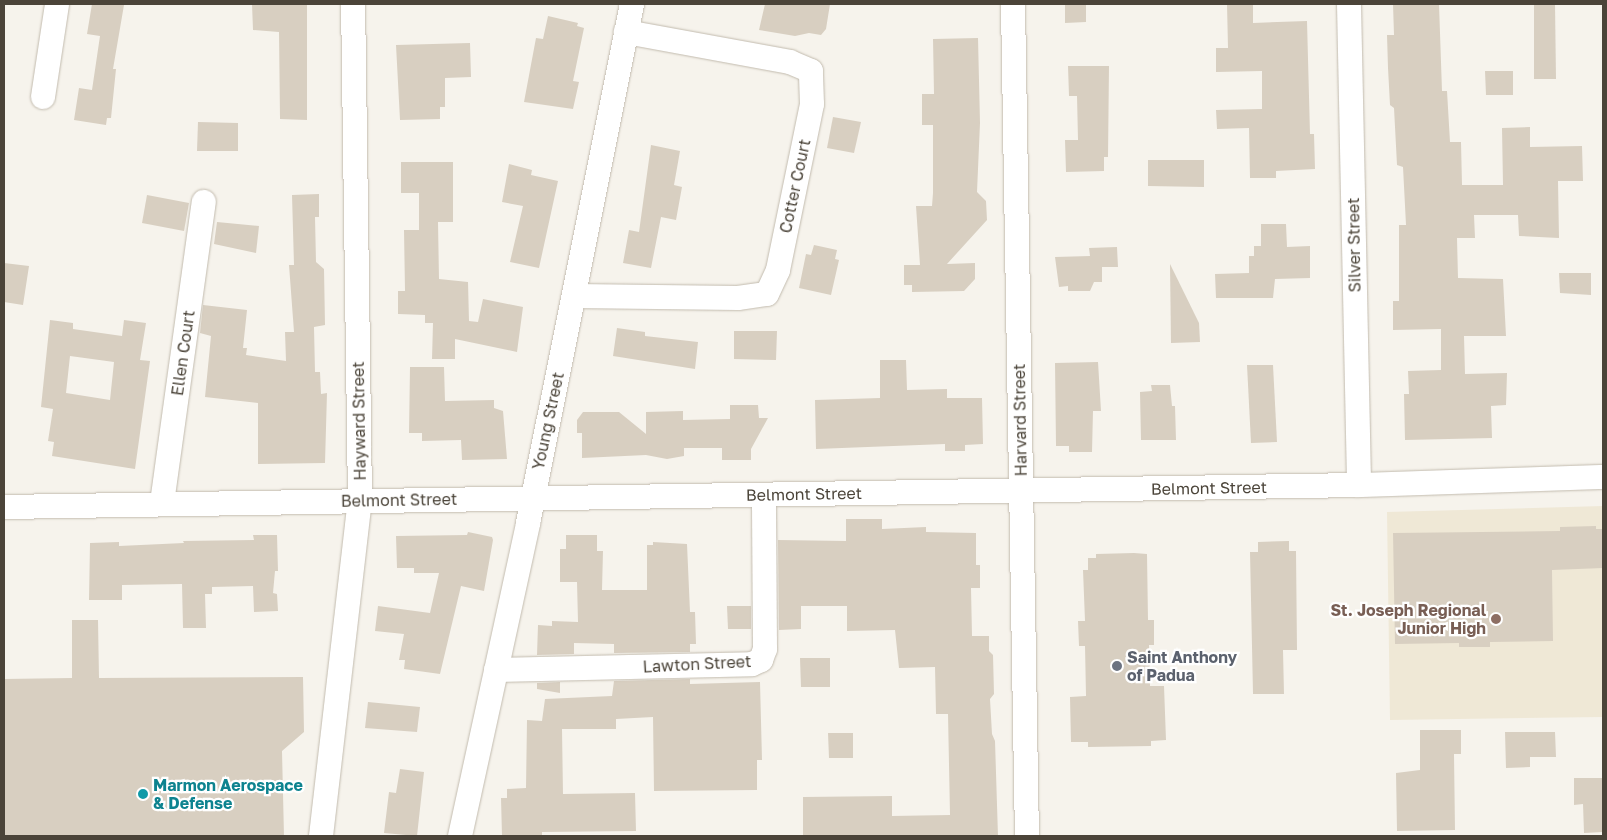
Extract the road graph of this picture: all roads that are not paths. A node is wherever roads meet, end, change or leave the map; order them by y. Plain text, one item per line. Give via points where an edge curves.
1 (57, 4) edge
2 (353, 4) edge
3 (632, 4) edge
4 (1013, 4) edge
5 (1349, 4) edge
6 (626, 32) junction
7 (43, 97) dead end
8 (204, 202) dead end
9 (574, 296) junction
10 (1603, 477) edge
11 (1358, 485) junction
12 (1021, 491) junction
13 (764, 494) junction
14 (533, 498) junction
15 (360, 500) junction
16 (162, 503) junction
17 (4, 507) edge
18 (496, 670) junction
19 (321, 836) edge
20 (460, 836) edge
21 (1027, 836) edge

1 - 7 street
2 - 15 street, Hayward Street
3 - 6 street, Young Street
4 - 12 street, Harvard Street
5 - 11 street, Silver Street
6 - 9 street, Young Street
6 - 9 street, Cotter Court via 790,62 810,71 812,104 778,270 767,294 738,298
8 - 16 street, Ellen Court
9 - 14 street, Young Street
10 - 11 street, Belmont Street
11 - 12 street, Belmont Street
12 - 13 street, Belmont Street
12 - 21 street, Harvard Street
13 - 14 street, Belmont Street
13 - 18 street, Lawton Street via 765,649 761,660 752,664
14 - 15 street, Belmont Street
14 - 18 street, Young Street
15 - 16 street, Belmont Street
15 - 19 street, Hayward Street
16 - 17 street, Belmont Street
18 - 20 street, Young Street

